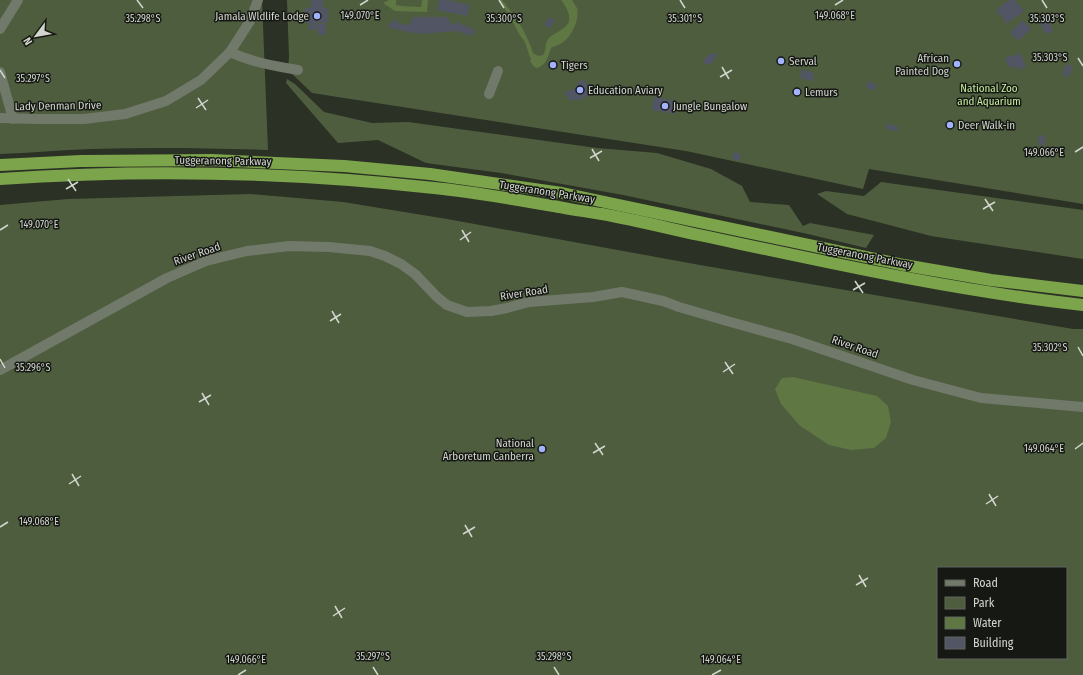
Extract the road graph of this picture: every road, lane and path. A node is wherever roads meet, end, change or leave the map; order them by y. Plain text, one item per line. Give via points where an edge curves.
1 (18, 0) edge
2 (258, 0) edge
3 (0, 29) edge
4 (230, 52) junction
5 (298, 70) dead end
6 (0, 72) edge
7 (498, 72) dead end
8 (489, 94) dead end
9 (0, 118) edge
10 (13, 119) junction
11 (0, 166) edge
12 (0, 179) edge
13 (1083, 291) edge
14 (1083, 305) edge
15 (0, 370) edge
16 (1083, 408) edge

1 - 3 street
2 - 4 street, Lady Denman Drive via 250,21
4 - 5 street via 265,65
4 - 10 street, Lady Denman Drive via 201,80 166,101 125,114 84,119
6 - 10 street
7 - 8 street
9 - 10 street, Lady Denman Drive
11 - 13 highway, Tuggeranong Parkway via 88,161 212,160 344,166 430,174 562,193 904,265 991,280
12 - 14 highway, Tuggeranong Parkway via 96,174 223,174 308,177 435,188 603,214 934,283
15 - 16 street, River Road via 167,278 206,261 247,251 289,246 329,247 370,251 402,264 437,297 467,312 491,311 529,302 622,292 663,301 792,338 913,380 981,398

